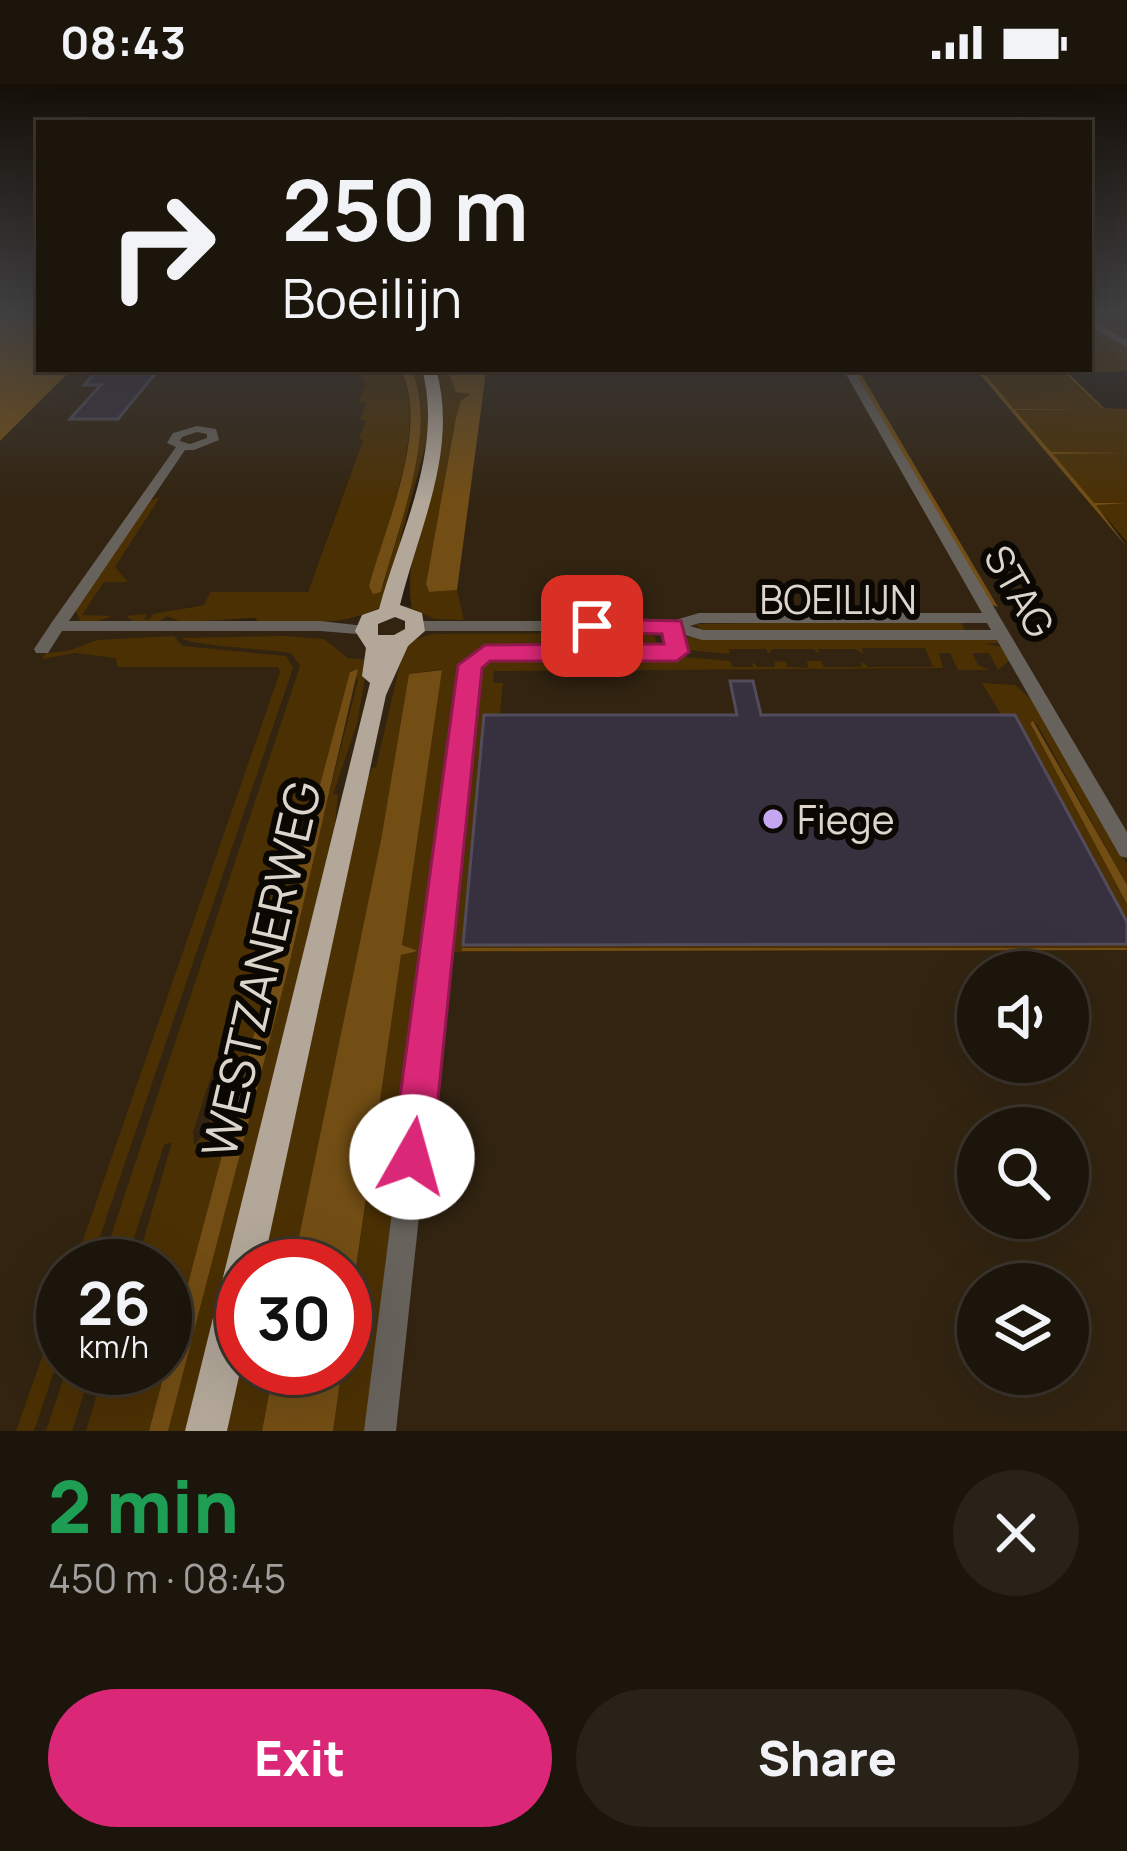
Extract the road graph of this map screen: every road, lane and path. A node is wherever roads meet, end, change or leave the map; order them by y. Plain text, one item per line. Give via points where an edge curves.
1 (430, 376) edge
2 (852, 376) edge
3 (181, 448) dead end
4 (994, 618) junction
5 (57, 626) junction
6 (388, 626) junction
7 (673, 626) junction
8 (1004, 634) junction
9 (42, 649) dead end
10 (1127, 850) edge
11 (250, 1239) edge
12 (216, 1387) edge
13 (206, 1431) edge
14 (380, 1431) edge

1 - 6 main road, WESTZANERWEG via 437,420 407,577
2 - 4 street, STAG
3 - 5 street
4 - 7 street, BOEILIJN via 699,618
4 - 8 street, STAG
5 - 6 street, BOEILIJN
5 - 9 street
6 - 7 street, BOEILIJN
6 - 11 main road, WESTZANERWEG
7 - 8 street, BOEILIJN via 702,634
7 - 14 street via 677,652 485,653 470,665
8 - 10 street, STAG
12 - 13 main road, WESTZANERWEG

